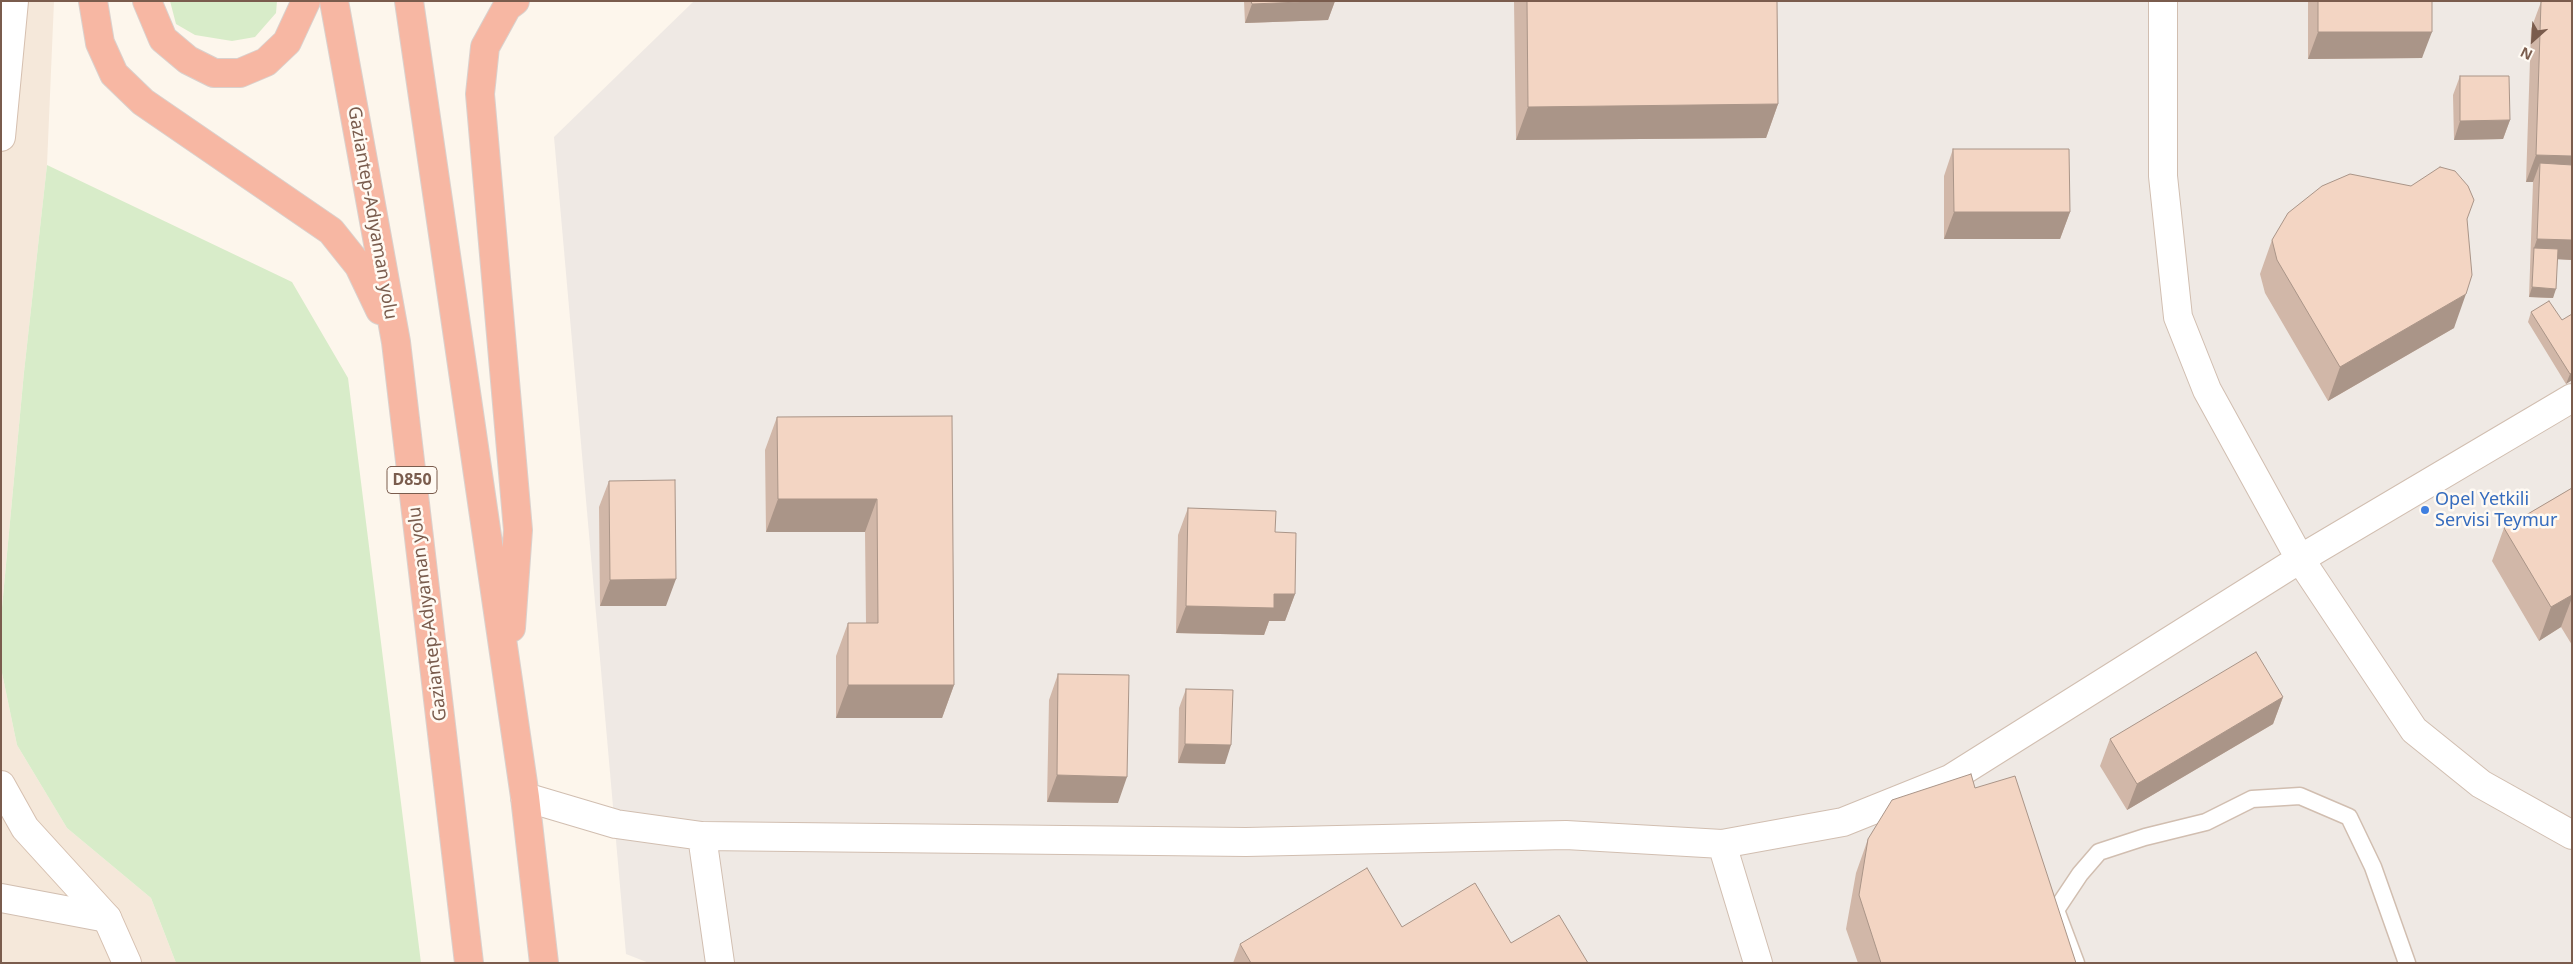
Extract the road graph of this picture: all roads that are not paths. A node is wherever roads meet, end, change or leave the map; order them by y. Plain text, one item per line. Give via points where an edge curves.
1 (14, 1) edge
2 (93, 1) edge
3 (147, 1) edge
4 (306, 1) edge
5 (334, 1) edge
6 (410, 1) edge
7 (515, 1) edge
8 (2163, 1) edge
9 (1, 137) edge
10 (396, 342) junction
11 (2572, 398) edge
12 (2300, 559) junction
13 (507, 682) junction
14 (1, 785) edge
15 (525, 797) junction
16 (2572, 834) edge
17 (702, 836) junction
18 (1722, 844) junction
19 (1, 898) edge
20 (107, 918) junction
21 (127, 963) edge
22 (468, 963) edge
23 (544, 963) edge
24 (720, 963) edge
25 (1758, 963) edge
26 (2076, 963) edge
27 (2407, 963) edge

1 - 9 street
2 - 10 highway via 100,43 114,74 143,102 331,231 359,266
3 - 4 highway via 163,39 188,60 214,73 240,73 266,62 287,42
5 - 10 highway, Gaziantep-Adıyaman yolu / D850
6 - 13 highway
7 - 13 highway via 507,7 485,47 480,94 518,530
8 - 12 street via 2163,176 2178,317 2207,390
10 - 22 highway, Gaziantep-Adıyaman yolu / D850
11 - 12 street
12 - 16 street via 2414,730 2481,784
12 - 18 street via 1950,779 1843,822
13 - 15 highway
14 - 20 street via 25,828
15 - 17 street via 616,824
15 - 23 highway
17 - 18 street via 1246,842 1566,835
17 - 24 street
18 - 25 street
19 - 20 street
20 - 21 street
26 - 27 lane via 2056,910 2099,852 2206,822 2252,799 2300,796 2349,817 2373,867

